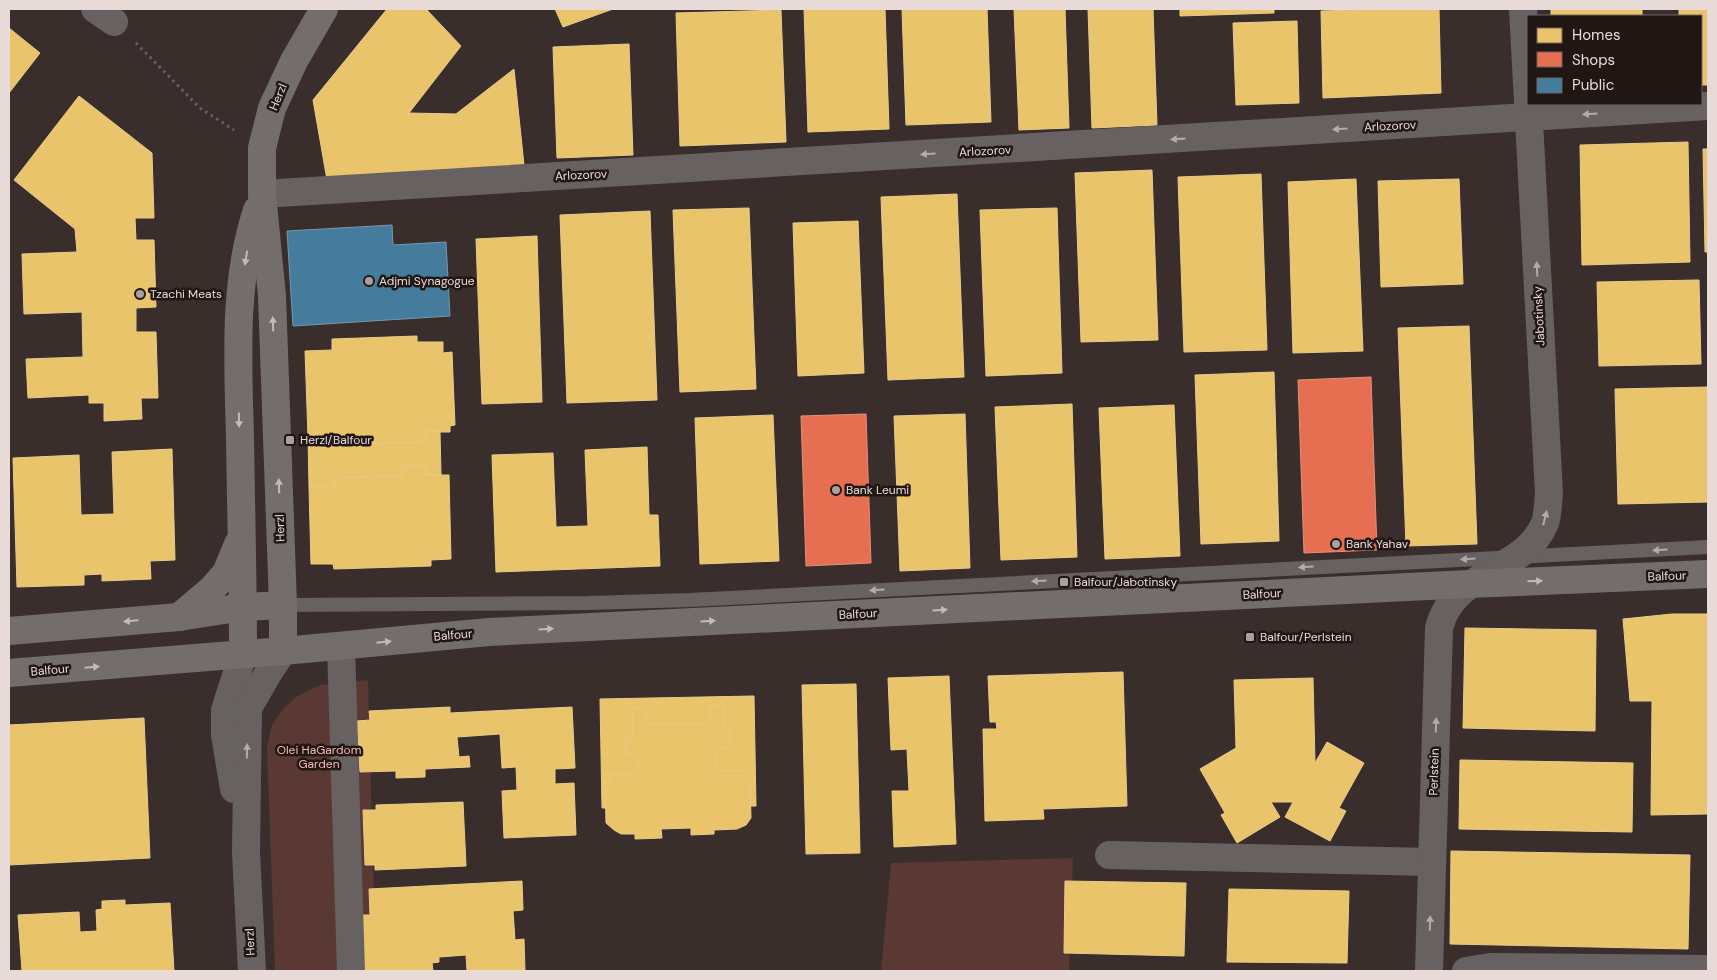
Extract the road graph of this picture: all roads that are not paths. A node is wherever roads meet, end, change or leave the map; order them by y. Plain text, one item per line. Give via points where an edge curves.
1 (324, 9) edge
2 (1523, 9) edge
3 (1527, 82) edge
4 (1528, 105) edge
5 (1708, 106) edge
6 (1529, 118) junction
7 (262, 194) junction
8 (242, 534) junction
9 (1708, 547) edge
10 (1517, 556) junction
11 (1708, 574) edge
12 (1469, 584) junction
13 (283, 605) junction
14 (243, 607) junction
15 (180, 618) junction
16 (9, 631) edge
17 (341, 646) junction
18 (283, 651) junction
19 (243, 654) junction
20 (9, 674) edge
21 (246, 852) junction
22 (1109, 855) dead end
23 (1432, 862) junction
24 (1708, 969) edge
25 (252, 971) edge
26 (351, 971) edge
27 (1429, 971) edge
28 (1466, 971) edge

1 - 7 street, Herzl via 272,108 262,148
2 - 3 street, Jabotinsky
4 - 6 street, Jabotinsky
5 -> 6 street, Arlozorov
6 -> 7 street, Arlozorov
10 -> 6 street, Jabotinsky via 1534,542 1545,522 1549,493
7 -> 8 street, Herzl via 251,229 238,343
13 -> 7 street, Herzl via 272,296
8 - 14 street, Herzl
8 - 15 street via 226,573
9 -> 10 lane, Balfour
10 - 12 street, Jabotinsky
10 -> 13 lane, Balfour via 690,600
12 -> 11 street, Balfour
17 -> 12 street, Balfour via 489,632
23 -> 12 street, Perlstein via 1439,628 1448,605
13 - 14 street, Balfour
13 - 18 street, Herzl
14 - 15 street, Balfour
14 - 19 street, Herzl
15 -> 16 street, Balfour
17 - 18 street, Balfour
17 - 26 street
18 - 19 street, Balfour
21 -> 18 street, Herzl via 248,708
20 -> 19 street, Balfour
19 - 21 street, Herzl via 225,710 225,735
21 - 25 street, Herzl
22 - 23 street
27 -> 23 street, Perlstein
24 - 28 street via 1490,967

